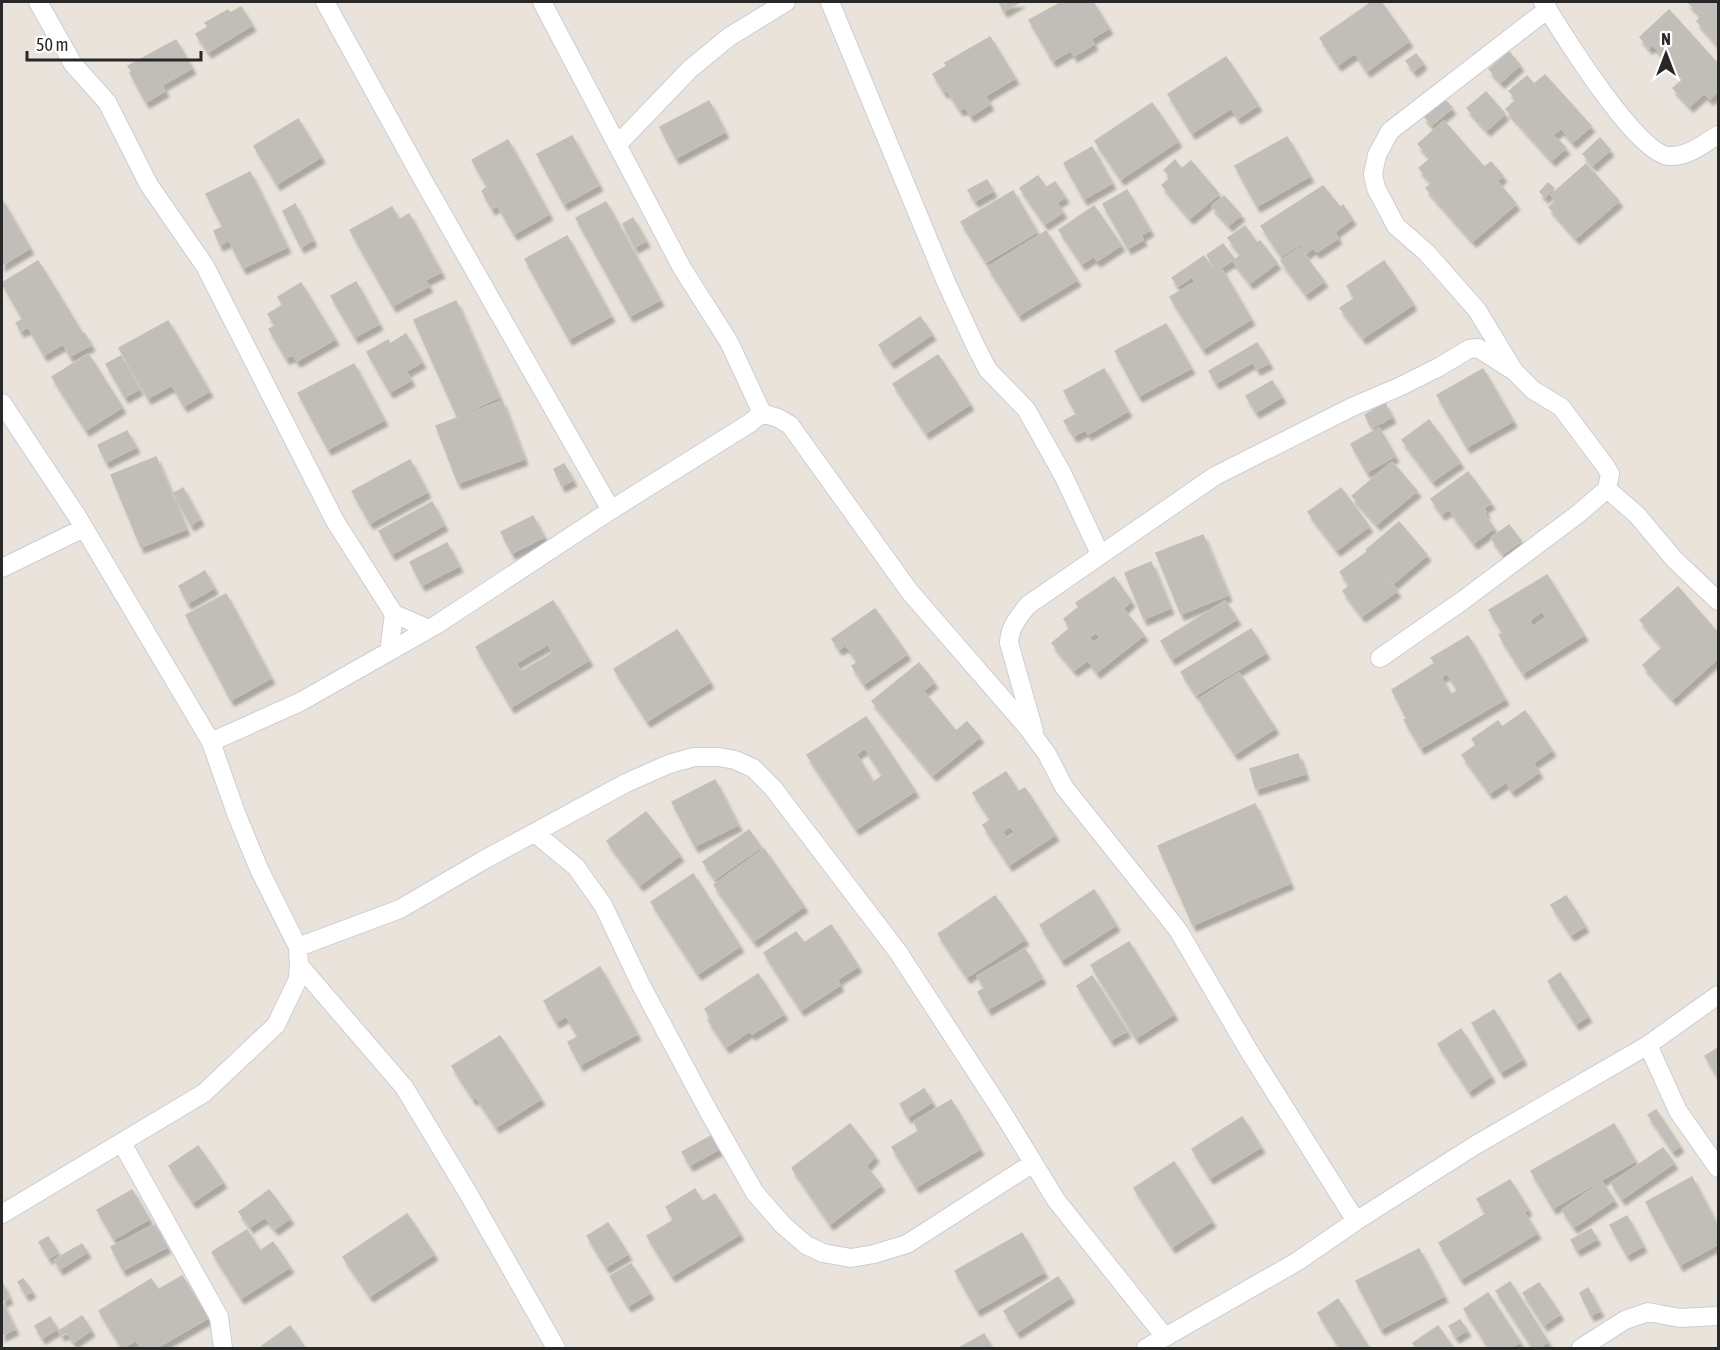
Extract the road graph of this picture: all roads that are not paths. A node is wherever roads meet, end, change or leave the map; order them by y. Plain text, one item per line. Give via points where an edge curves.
1 (38, 2) edge
2 (325, 2) edge
3 (542, 2) edge
4 (786, 2) edge
5 (830, 2) edge
6 (1546, 5) edge
7 (1719, 135) edge
8 (617, 145) junction
9 (1514, 371) junction
10 (2, 404) edge
11 (762, 413) junction
12 (1607, 489) junction
13 (611, 510) junction
14 (84, 528) junction
15 (1100, 554) junction
16 (2, 568) edge
17 (1719, 601) edge
18 (394, 614) junction
19 (429, 629) junction
20 (389, 651) junction
21 (1380, 658) dead end
22 (1037, 741) junction
23 (211, 742) junction
24 (535, 833) junction
25 (298, 947) junction
26 (299, 965) junction
27 (1719, 995) edge
28 (1648, 1045) junction
29 (122, 1143) junction
30 (1033, 1163) junction
31 (1719, 1168) edge
32 (2, 1214) edge
33 (1356, 1221) junction
34 (1719, 1316) edge
35 (1165, 1337) junction
36 (223, 1348) edge
37 (556, 1348) edge
38 (1146, 1348) edge
39 (1581, 1348) edge

1 - 18 street via 73,64 107,102 149,185 205,266 321,497
2 - 13 street
3 - 8 street
4 - 8 street via 729,37 690,69
5 - 15 street via 980,355 994,378 1026,409
6 - 7 street via 1605,97 1659,154 1669,157 1688,153
6 - 9 street via 1390,131 1377,155 1373,174 1396,226 1427,253 1477,310
8 - 11 street via 682,268 729,342
9 - 12 street via 1533,390 1556,402 1570,418 1610,474
9 - 15 street via 1478,348 1469,349 1215,476
10 - 14 street
11 - 13 street
11 - 22 street via 790,425 910,592
12 - 17 street
12 - 21 street via 1462,601
13 - 19 street
14 - 16 street
14 - 23 street
15 - 22 street via 1028,605 1010,631 1012,658
18 - 19 street
18 - 20 street
19 - 20 street
20 - 23 street via 300,702
22 - 33 street via 1064,787 1178,930 1249,1052
23 - 25 street via 259,869
24 - 25 street via 400,909
24 - 30 street via 669,764 694,757 719,757 753,768 773,788 898,952
24 - 30 street via 576,867 603,905 651,1005 755,1193 806,1245 851,1258 907,1244
25 - 26 street
26 - 29 street via 298,979 276,1025 204,1093
26 - 37 street via 404,1087
27 - 28 street
28 - 31 street via 1678,1111
28 - 33 street via 1474,1146
29 - 32 street
29 - 36 street via 219,1317
30 - 35 street via 1056,1200
33 - 35 street via 1298,1261
34 - 39 street via 1680,1318 1648,1312 1625,1320
35 - 38 street

